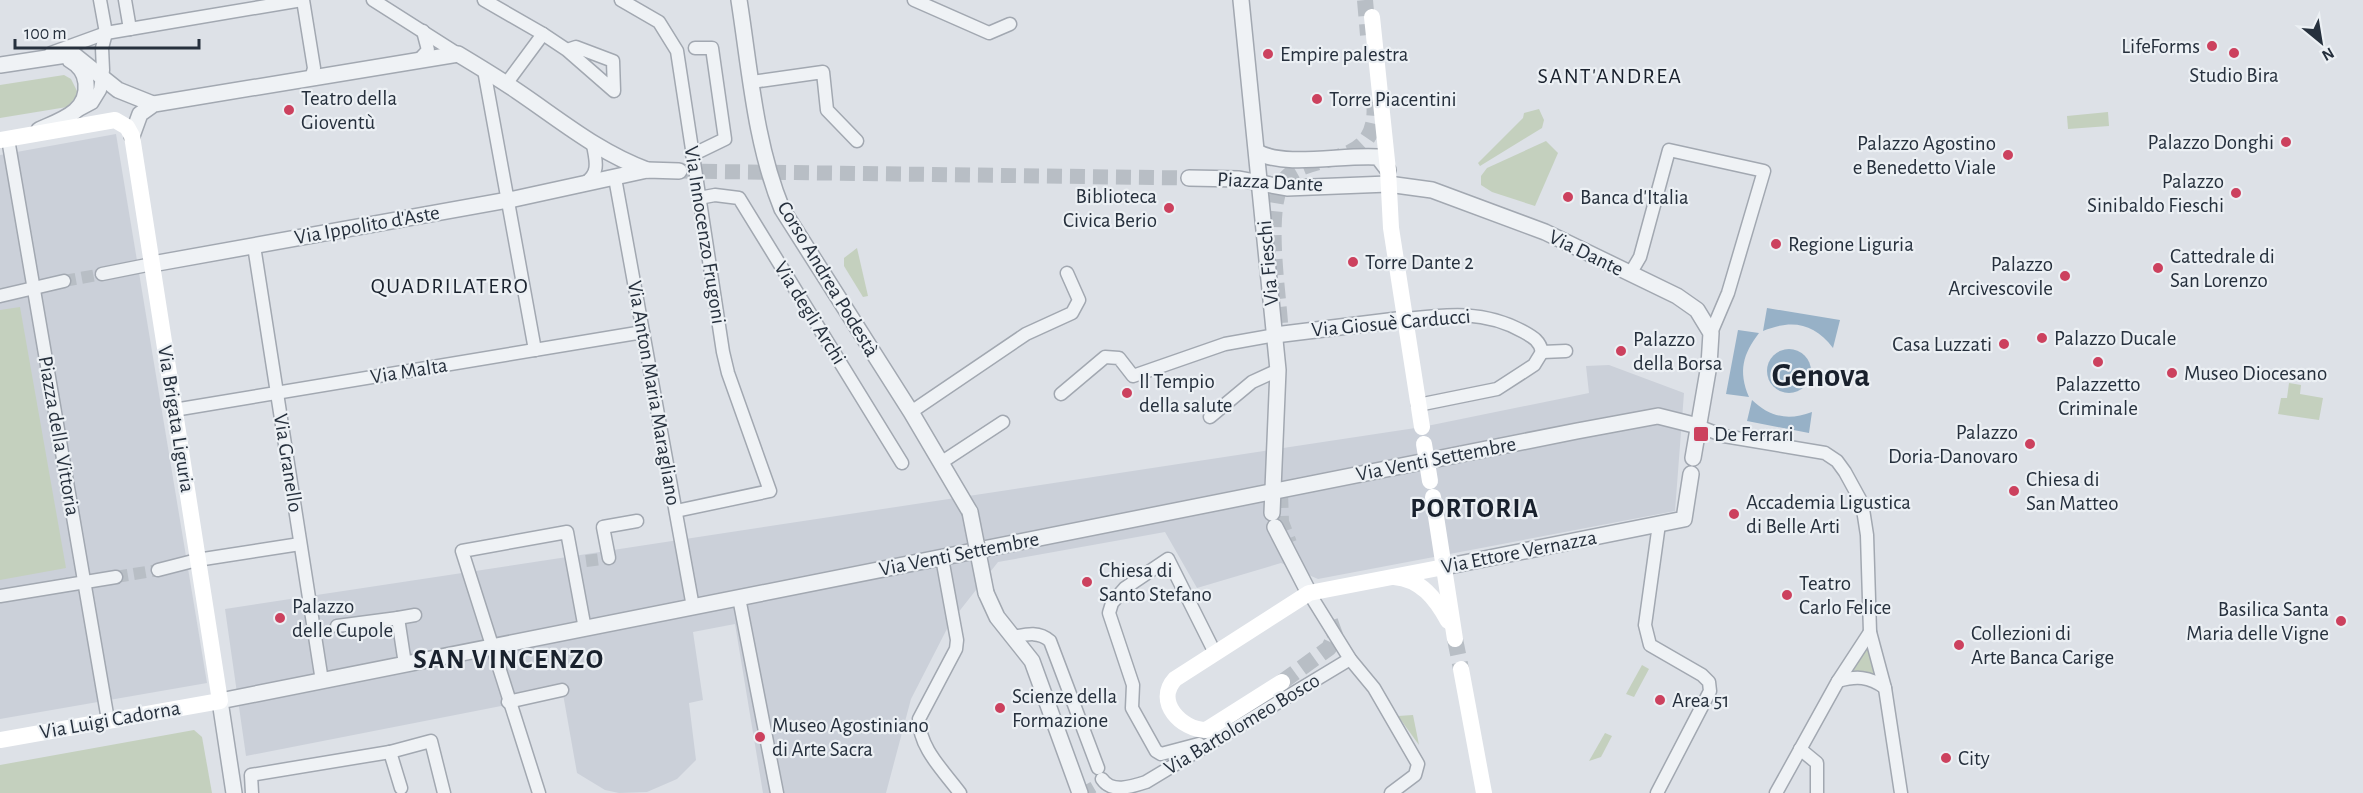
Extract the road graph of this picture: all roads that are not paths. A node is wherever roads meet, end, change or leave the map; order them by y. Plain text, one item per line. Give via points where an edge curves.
1 (100, 0) edge
2 (125, 0) edge
3 (302, 0) edge
4 (373, 0) edge
5 (484, 0) edge
6 (621, 0) edge
7 (739, 0) edge
8 (914, 0) edge
9 (1241, 0) edge
10 (1372, 17) tunnel mouth
11 (1010, 24) dead end
12 (127, 30) junction
13 (423, 32) junction
14 (106, 33) junction
15 (543, 34) junction
16 (695, 48) dead end
17 (567, 50) dead end
18 (458, 54) junction
19 (41, 57) junction
20 (418, 61) junction
21 (0, 65) edge
22 (484, 70) junction
23 (102, 77) junction
24 (311, 80) junction
25 (752, 82) junction
26 (506, 84) junction
27 (153, 104) junction
28 (77, 111) junction
29 (32, 134) junction
30 (132, 136) junction
31 (4, 139) edge
32 (857, 141) dead end
33 (593, 145) junction
34 (1257, 152) junction
35 (692, 155) junction
36 (647, 170) junction
37 (678, 171) tunnel mouth
38 (1388, 177) junction
39 (615, 178) junction
40 (1189, 178) tunnel mouth
41 (1261, 183) junction
42 (581, 185) junction
43 (699, 198) junction
44 (508, 200) junction
45 (1471, 203) joint
46 (254, 246) junction
47 (152, 264) junction
48 (1068, 273) dead end
49 (102, 274) tunnel mouth
50 (1630, 274) junction
51 (64, 281) tunnel mouth
52 (34, 290) junction
53 (0, 296) edge
54 (1405, 320) junction
55 (643, 332) junction
56 (1711, 333) junction
57 (1275, 335) junction
58 (535, 350) junction
59 (1566, 351) dead end
60 (1542, 352) junction
61 (1278, 370) junction
62 (277, 393) junction
63 (1061, 394) dead end
64 (1418, 405) junction
65 (174, 410) junction
66 (911, 412) junction
67 (1210, 417) dead end
68 (1003, 422) dead end
69 (1698, 426) junction
70 (1693, 458) dead end
71 (942, 462) junction
72 (1427, 462) junction
73 (902, 463) dead end
74 (1691, 474) dead end
75 (1273, 491) junction
76 (676, 511) junction
77 (637, 521) dead end
78 (1659, 524) junction
79 (300, 544) junction
80 (609, 558) dead end
81 (942, 558) junction
82 (197, 560) junction
83 (1444, 567) junction
84 (158, 570) tunnel mouth
85 (116, 577) tunnel mouth
86 (1390, 577) junction
87 (85, 583) junction
88 (1309, 593) junction
89 (0, 596) edge
90 (739, 598) junction
91 (693, 607) junction
92 (415, 615) dead end
93 (398, 618) junction
94 (337, 626) dead end
95 (585, 629) junction
96 (1870, 632) junction
97 (1014, 637) junction
98 (491, 647) junction
99 (1215, 653) junction
100 (1350, 659) junction
101 (405, 664) junction
102 (1461, 669) tunnel mouth
103 (322, 681) junction
104 (1838, 681) junction
105 (1282, 682) tunnel mouth
106 (1885, 688) junction
107 (562, 690) dead end
108 (220, 701) junction
109 (508, 702) junction
110 (108, 720) junction
111 (1210, 739) junction
112 (0, 740) edge
113 (1800, 749) junction
114 (390, 752) junction
115 (401, 788) dead end
116 (234, 793) edge
117 (252, 793) edge
118 (444, 793) edge
119 (539, 793) edge
120 (777, 793) edge
121 (960, 793) edge
122 (1080, 793) edge
123 (1391, 793) edge
124 (1484, 793) edge
125 (1657, 793) edge
126 (1776, 793) edge
127 (1817, 793) edge
128 (1901, 793) edge

1 - 14 street
2 - 12 street
3 - 12 street
3 - 24 street via 314,68
4 - 13 street
5 - 15 street
6 - 35 street, Via Innocenzo Frugoni via 659,22 674,43 680,61
7 - 25 street, Corso Andrea Podestà
8 - 11 street via 989,33
9 - 34 street, Via Fieschi
10 - 38 main road
12 - 14 street
13 - 18 street
13 - 20 street via 428,50
14 - 19 street
14 - 23 street
15 - 17 street
15 - 26 street
16 - 35 street via 712,48 725,139
18 - 20 street
18 - 22 street
19 - 21 street
19 - 23 street via 73,54
19 - 28 street via 68,59 82,71 86,95
20 - 24 street
22 - 26 street
22 - 44 street
23 - 27 street via 118,90
23 - 28 street via 97,98
24 - 27 street
25 - 32 street via 823,72 827,110
25 - 66 street, Corso Andrea Podestà via 768,175 782,209
26 - 33 street
27 - 30 street via 138,118
28 - 29 street
29 - 30 main road via 115,120 127,127
29 - 31 main road
30 - 47 main road, Via Brigata Liguria
31 - 52 street, Piazza della Vittoria
33 - 36 street
33 - 42 street via 595,174
34 - 38 street, Piazza Dante via 1266,157 1286,158 1378,157
34 - 41 street, Via Fieschi
35 - 43 street, Via Innocenzo Frugoni
36 - 37 street, Via Ippolito d'Aste
36 - 39 street, Via Ippolito d'Aste
38 - 41 street, Piazza Dante via 1287,188
38 - 45 street, Piazza Dante
38 - 54 main road via 1390,228
39 - 42 street, Via Ippolito d'Aste
39 - 55 street, Via Anton Maria Maragliano
40 - 41 street, Piazza Dante
41 - 57 street, Via Fieschi
42 - 44 street, Via Ippolito d'Aste
43 - 73 street, Via degli Archi via 739,198
43 - 76 street, Via Innocenzo Frugoni via 728,373 770,491
44 - 46 street, Via Ippolito d'Aste
44 - 58 street
45 - 50 street, Via Dante via 1545,232
46 - 47 street, Via Ippolito d'Aste
46 - 62 street, Via Granello
47 - 49 street
47 - 65 main road, Via Brigata Liguria
48 - 66 street via 1079,300 1072,313 1026,334
50 - 56 street, Via Dante via 1697,310
50 - 56 street via 1640,258 1669,150 1764,171 1728,293
51 - 52 street
52 - 53 street
52 - 87 street, Piazza della Vittoria
54 - 57 street, Via Giosuè Carducci
54 - 60 street, Via Giosuè Carducci via 1458,314 1483,316 1533,337
54 - 64 main road
55 - 58 street, Via Malta
55 - 76 street, Via Anton Maria Maragliano
56 - 69 street
57 - 61 street, Via Fieschi
57 - 63 street via 1225,344 1134,376 1119,358 1105,357
58 - 62 street, Via Malta
59 - 60 street
60 - 64 street via 1534,365 1497,389
61 - 67 street via 1252,382
61 - 75 street, Via Fieschi
62 - 65 street, Via Malta
62 - 79 street, Via Granello
64 - 72 main road
65 - 82 main road, Via Brigata Liguria
66 - 71 street, Corso Andrea Podestà
68 - 71 street
69 - 70 street
69 - 72 street, Via Venti Settembre via 1658,416
69 - 96 street via 1724,436 1825,453 1837,461 1862,503 1867,535
71 - 97 street, Corso Andrea Podestà, bridge via 970,512 986,593 997,617
72 - 75 street, Via Venti Settembre
72 - 83 main road
74 - 78 street, Via Ettore Vernazza via 1684,519
75 - 81 street, Via Venti Settembre
75 - 88 street, Via Fieschi via 1274,520
76 - 91 street, Via Anton Maria Maragliano
77 - 80 street via 603,528
78 - 83 street, Via Ettore Vernazza
78 - 125 street via 1644,625 1650,645 1702,675 1709,682 1710,691
79 - 82 street
79 - 103 street, Via Granello
81 - 90 street, Via Venti Settembre
81 - 121 street via 956,649 919,719 919,732
82 - 84 street
82 - 108 main road, Via Brigata Liguria
83 - 86 main road, Via Ettore Vernazza
83 - 86 main road via 1455,636 1433,596 1421,586
85 - 87 street
86 - 88 main road, Via Ettore Vernazza
87 - 89 street
87 - 110 street, Piazza della Vittoria
88 - 99 main road
88 - 100 street
90 - 91 street, Via Venti Settembre
90 - 120 street
91 - 95 street, Via Venti Settembre
92 - 93 street
93 - 94 street
93 - 101 street
95 - 98 street, Via Venti Settembre
95 - 98 street via 580,562 567,532 462,551
96 - 104 street
96 - 106 street
97 - 111 street, Via Bartolomeo Bosco via 1028,633 1043,635 1050,641 1100,778 1107,787 1117,791 1146,782
97 - 122 street, Corso Andrea Podestà via 1032,661
98 - 101 street, Via Venti Settembre
98 - 109 street
99 - 111 main road via 1175,679 1168,698 1175,717 1186,726 1206,730
99 - 111 street via 1168,559 1125,588 1112,603 1109,619 1133,685 1131,706 1156,751 1161,754
100 - 111 street, Via Bartolomeo Bosco
100 - 123 street via 1374,688 1418,764 1415,775
101 - 103 street, Via Venti Settembre
102 - 124 main road
103 - 108 street, Via Venti Settembre
104 - 106 street via 1865,678
104 - 113 street
105 - 111 main road
106 - 128 street
107 - 109 street
108 - 110 main road, Via Luigi Cadorna
108 - 116 street
109 - 119 street
110 - 112 main road, Via Luigi Cadorna
113 - 126 street
113 - 127 street via 1817,763
114 - 115 street
114 - 117 street via 251,775
114 - 118 street via 430,741

